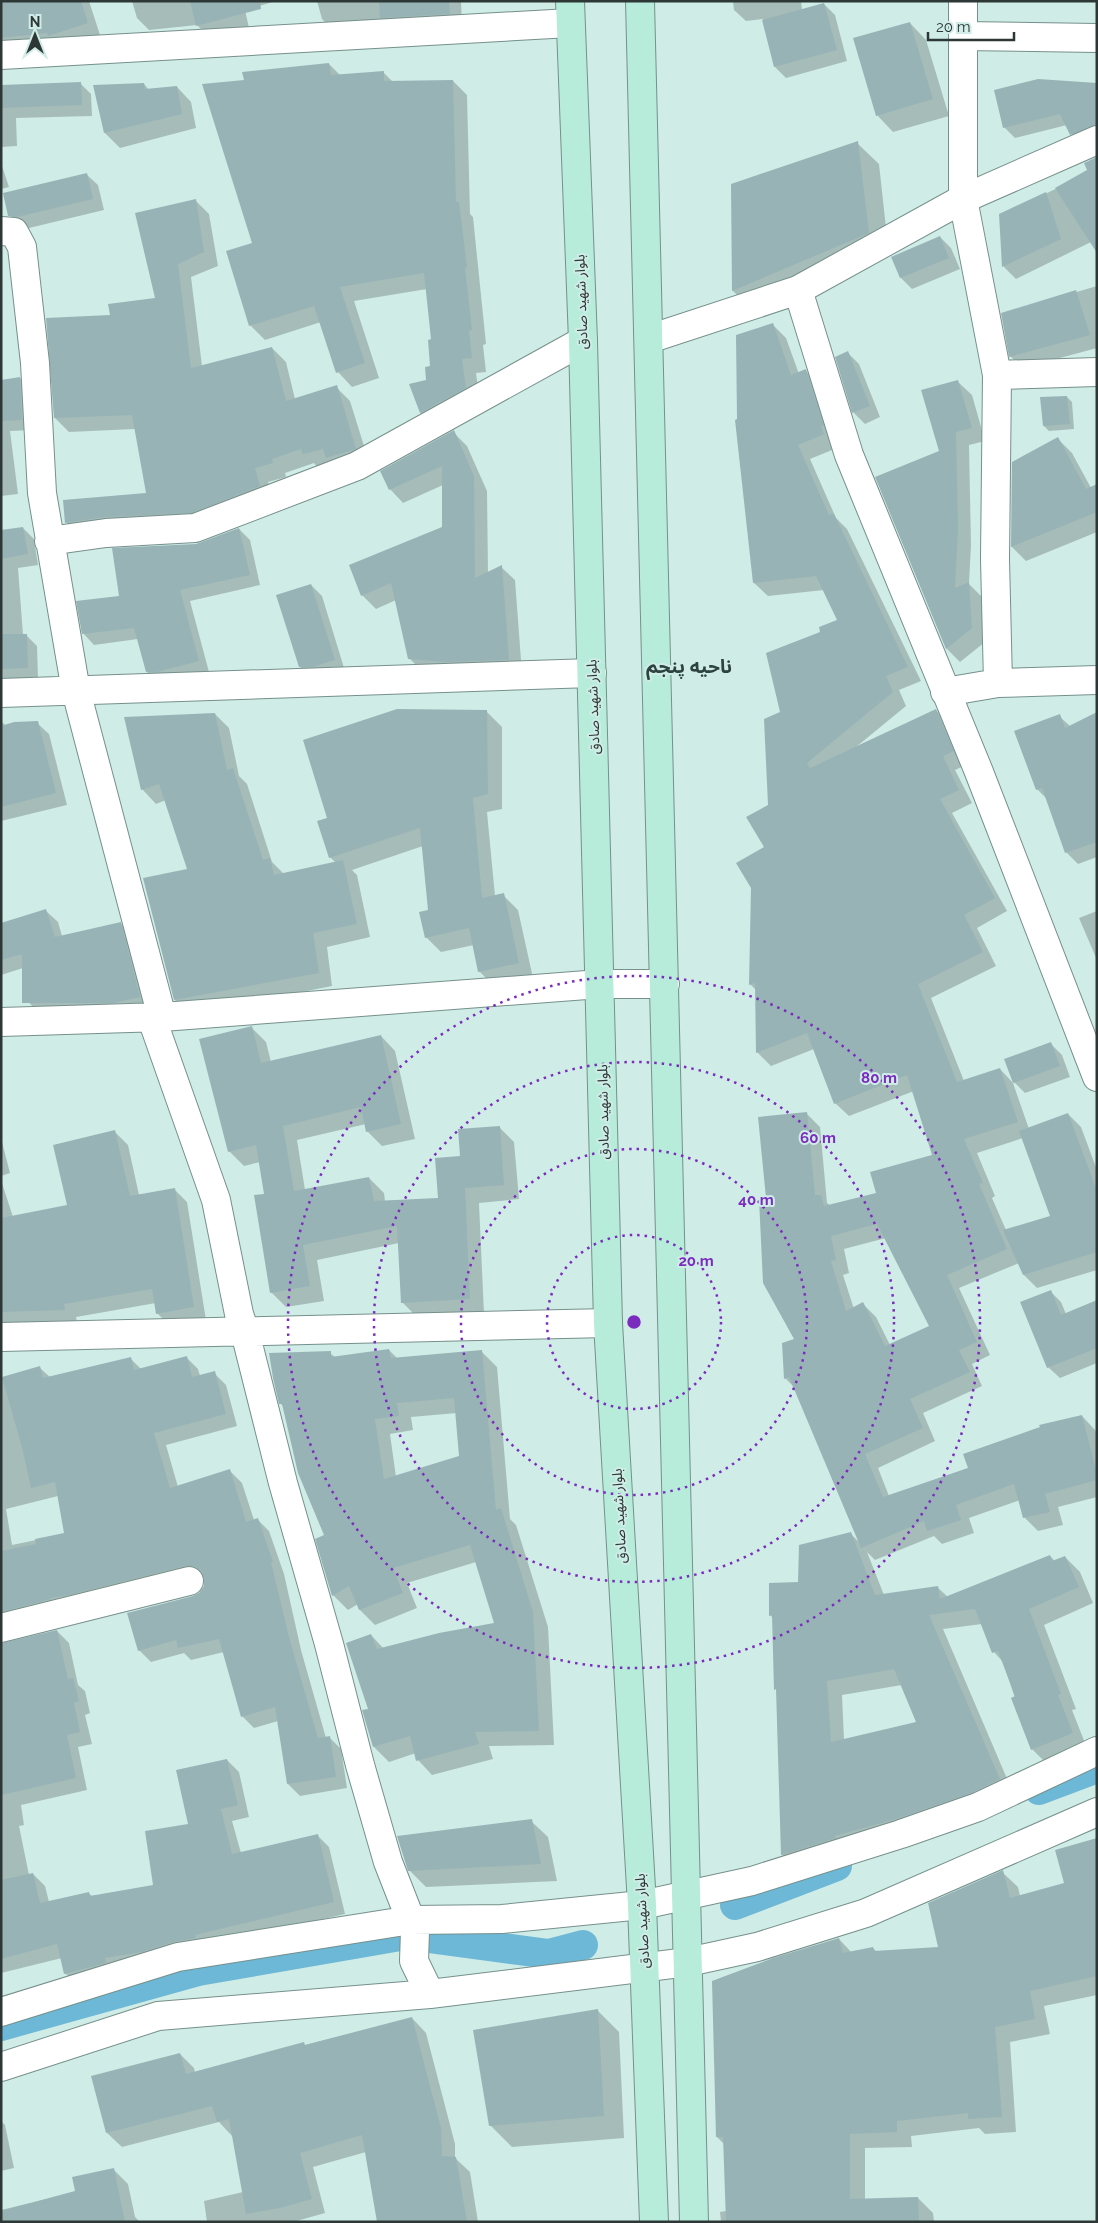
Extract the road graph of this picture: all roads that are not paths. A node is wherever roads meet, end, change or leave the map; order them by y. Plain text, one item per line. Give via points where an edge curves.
1 (640, 1) edge
2 (963, 1) edge
3 (570, 12) edge
4 (963, 36) junction
5 (1097, 38) edge
6 (1, 55) edge
7 (1097, 140) edge
8 (963, 199) junction
9 (1, 231) edge
10 (798, 290) junction
11 (649, 339) junction
12 (583, 341) junction
13 (1097, 372) edge
14 (997, 375) junction
15 (49, 542) junction
16 (592, 673) junction
17 (1097, 680) edge
18 (998, 683) junction
19 (76, 691) junction
20 (945, 692) junction
21 (1, 693) edge
22 (600, 984) junction
23 (665, 984) junction
24 (156, 1017) junction
25 (1, 1022) edge
26 (1097, 1078) edge
27 (608, 1323) junction
28 (245, 1332) junction
29 (1, 1337) edge
30 (189, 1581) dead end
31 (1, 1628) edge
32 (1097, 1751) edge
33 (1097, 1812) edge
34 (687, 1896) junction
35 (642, 1905) junction
36 (413, 1925) junction
37 (688, 1962) junction
38 (644, 1966) junction
39 (430, 1994) junction
40 (1, 2012) edge
41 (1, 2067) edge
42 (654, 2222) edge
43 (694, 2222) edge

1 - 11 main road
2 - 4 street
3 - 6 street
3 - 12 main road, بلوار شهید صادق
4 - 5 street
4 - 8 street
7 - 8 street
8 - 10 street
8 - 14 street
9 - 15 street via 14,232 22,247 35,363 42,493
10 - 11 street
10 - 20 street via 849,455
11 - 23 main road
12 - 15 street via 357,466 195,528 106,533
12 - 16 main road, بلوار شهید صادق
13 - 14 street
14 - 18 street via 995,559
15 - 19 street
16 - 19 street
16 - 22 main road, بلوار شهید صادق
17 - 18 street
18 - 20 street
19 - 21 street
19 - 24 street
20 - 26 street
22 - 23 street
22 - 24 street
22 - 27 main road, بلوار شهید صادق
23 - 34 main road
24 - 25 street
24 - 28 street via 216,1200 238,1314
27 - 28 street
27 - 35 main road, بلوار شهید صادق
28 - 29 street
28 - 36 street via 360,1765 388,1862
30 - 31 street
32 - 34 street via 978,1807 752,1881
33 - 37 street via 866,1913 757,1947
34 - 35 street
34 - 37 main road
35 - 36 street
35 - 38 main road, بلوار شهید صادق
36 - 39 street via 414,1961
36 - 40 street via 178,1957
37 - 38 street
37 - 43 main road
38 - 39 street
38 - 42 main road, بلوار شهید صادق
39 - 41 street via 158,2016

